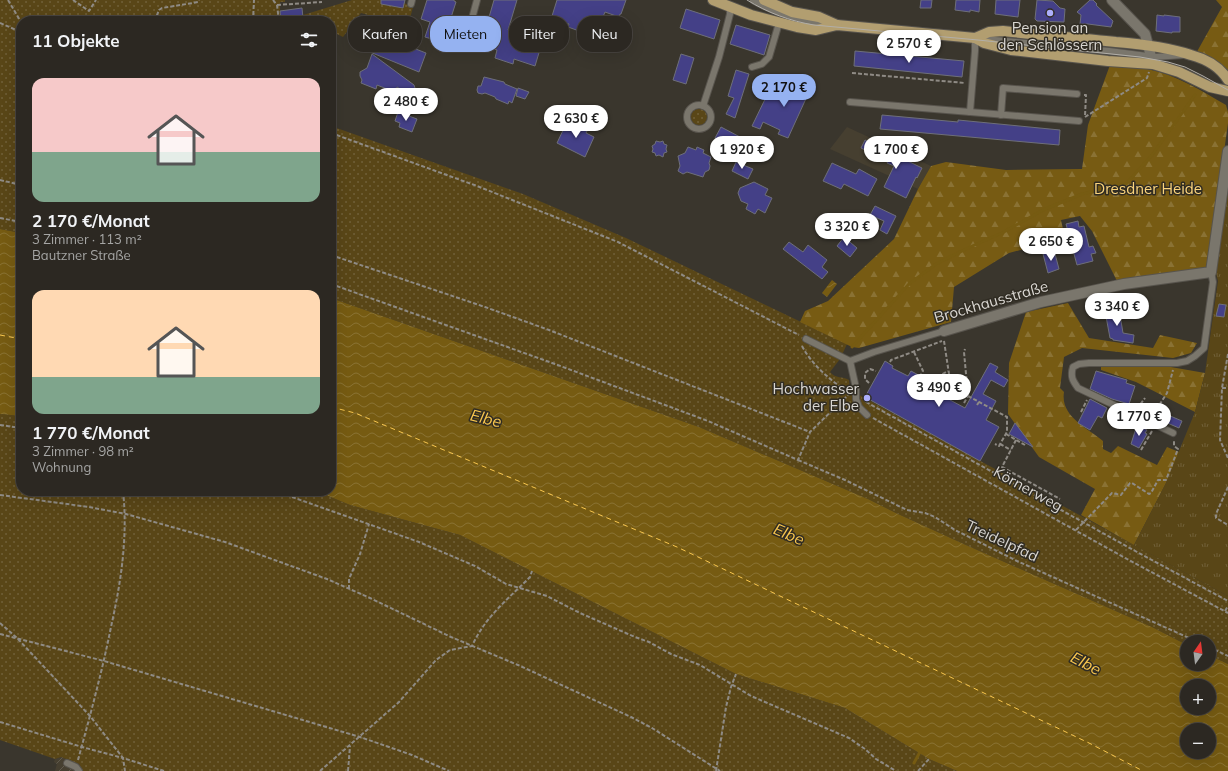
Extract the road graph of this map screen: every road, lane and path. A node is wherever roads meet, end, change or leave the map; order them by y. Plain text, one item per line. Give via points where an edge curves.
1 (8, 0) edge
2 (73, 0) edge
3 (96, 0) edge
4 (199, 0) edge
5 (254, 0) edge
6 (273, 0) edge
7 (477, 0) edge
8 (713, 0) edge
9 (753, 0) edge
10 (764, 0) edge
11 (1112, 0) edge
12 (322, 2) dead end
13 (277, 5) junction
14 (730, 6) junction
15 (17, 16) edge
16 (158, 16) edge
17 (253, 16) edge
18 (278, 16) edge
19 (473, 16) edge
20 (0, 23) edge
21 (780, 23) junction
22 (838, 25) junction
23 (16, 30) edge
24 (975, 38) junction
25 (1148, 45) junction
26 (1191, 55) junction
27 (1152, 60) junction
28 (752, 67) dead end
29 (852, 73) dead end
30 (1228, 80) edge
31 (966, 83) dead end
32 (1228, 91) edge
33 (1077, 94) joint
34 (850, 102) dead end
35 (703, 106) junction
36 (970, 112) junction
37 (1001, 115) junction
38 (1079, 121) dead end
39 (336, 135) edge
40 (1228, 151) edge
41 (0, 180) edge
42 (16, 184) edge
43 (0, 218) edge
44 (16, 221) edge
45 (336, 257) edge
46 (1211, 272) junction
47 (336, 286) edge
48 (796, 334) junction
49 (946, 337) junction
50 (798, 339) dead end
51 (806, 339) joint
52 (802, 346) dead end
53 (965, 349) dead end
54 (914, 352) junction
55 (1228, 354) edge
56 (850, 361) junction
57 (890, 362) dead end
58 (1175, 363) junction
59 (861, 370) dead end
60 (876, 371) dead end
61 (948, 371) junction
62 (866, 373) junction
63 (921, 374) dead end
64 (932, 380) dead end
65 (869, 383) dead end
66 (1222, 388) junction
67 (1228, 388) edge
68 (850, 393) junction
69 (948, 394) dead end
70 (1090, 394) junction
71 (968, 396) junction
72 (856, 398) junction
73 (1146, 398) dead end
74 (979, 402) junction
75 (964, 403) dead end
76 (977, 406) dead end
77 (1081, 412) dead end
78 (867, 415) joint
79 (1133, 415) junction
80 (1117, 417) dead end
81 (1125, 419) dead end
82 (1149, 421) junction
83 (1156, 424) junction
84 (0, 425) edge
85 (16, 427) edge
86 (810, 432) junction
87 (1173, 433) dead end
88 (1006, 434) junction
89 (1016, 440) junction
90 (995, 444) dead end
91 (1000, 444) junction
92 (1024, 445) dead end
93 (1178, 449) dead end
94 (1011, 450) junction
95 (1141, 450) dead end
96 (1228, 458) edge
97 (798, 460) junction
98 (1228, 487) edge
99 (0, 495) edge
100 (124, 496) edge
101 (289, 496) edge
102 (1060, 499) dead end
103 (126, 514) junction
104 (1084, 522) junction
105 (369, 524) junction
106 (1228, 525) edge
107 (1076, 530) junction
108 (532, 571) dead end
109 (349, 588) junction
110 (518, 588) junction
111 (1228, 601) edge
112 (1228, 606) edge
113 (1227, 612) edge
114 (0, 623) edge
115 (0, 634) edge
116 (1182, 635) edge
117 (17, 638) junction
118 (472, 646) junction
119 (1216, 650) edge
120 (1228, 656) edge
121 (104, 661) junction
122 (736, 674) dead end
123 (732, 684) junction
124 (90, 716) junction
125 (0, 722) edge
126 (360, 737) junction
127 (350, 745) junction
128 (82, 748) junction
129 (123, 758) junction
130 (929, 759) dead end
131 (67, 764) dead end
132 (77, 769) edge
133 (716, 770) edge
134 (125, 771) edge
135 (164, 771) edge
136 (320, 771) edge
137 (348, 771) edge
138 (449, 771) edge
139 (720, 771) edge
140 (896, 771) edge
141 (918, 771) edge

1 - 15 path
2 - 3 path via 89,11
4 - 16 path via 162,8
5 - 17 path
6 - 13 path
7 - 19 lane
8 - 14 main road
9 - 22 lane via 796,19
10 - 22 main road via 792,12 819,17
11 - 25 street via 1145,34
12 - 13 path
13 - 18 path
14 - 21 main road
14 - 35 lane via 730,14
20 - 23 path
21 - 22 main road via 816,30
21 - 28 lane via 769,56 762,64
22 - 24 main road
24 - 25 main road via 989,32 1002,31
24 - 27 lane via 1134,54
24 - 27 main road via 1011,50 1108,61
24 - 36 lane
25 - 26 main road
25 - 27 street
26 - 27 lane
26 - 30 main road via 1215,66
27 - 32 main road via 1210,87
27 - 33 path via 1147,78 1085,117 1086,95
29 - 31 path
33 - 37 lane via 1003,88
34 - 36 lane
35 - 35 lane via 709,111 710,123 704,128 696,129 688,121 689,110 695,106
36 - 37 lane
37 - 38 lane
39 - 48 path via 477,186 618,242
40 - 46 street
41 - 42 path
43 - 44 path
45 - 86 path via 549,330
46 - 49 street, Brockhausstraße via 1124,284 1041,302
46 - 58 lane via 1213,282 1204,348 1187,361
47 - 97 path, Treidelpfad via 555,364 708,422
48 - 50 path
48 - 51 path
49 - 54 path
49 - 56 lane, Brockhausstraße via 874,352
49 - 61 path
51 - 56 lane
52 - 68 path via 830,380
53 - 71 path
54 - 57 path
54 - 63 path via 923,371
55 - 66 path
56 - 72 lane
58 - 70 lane via 1079,364 1072,368 1071,377 1078,388
58 - 82 path via 1167,393
59 - 62 path
60 - 62 path via 870,369
61 - 64 path
61 - 69 path via 951,387
62 - 65 path via 865,379
66 - 67 path
66 - 96 path via 1220,440
68 - 72 path
68 - 86 path
70 - 77 path
70 - 79 lane
71 - 74 path
71 - 75 path
72 - 78 lane via 859,407
72 - 104 path
73 - 79 path
74 - 76 path
74 - 88 path via 1008,417
78 - 107 path, Körnerweg
79 - 82 lane
80 - 81 path via 1124,421
82 - 83 lane
83 - 87 lane
83 - 95 path
84 - 85 path
86 - 97 path
88 - 89 path
88 - 91 path
89 - 92 path
89 - 94 path
90 - 91 path
91 - 94 path
93 - 104 path via 1166,480 1158,480 1151,493 1146,493 1131,482 1121,494 1112,493
94 - 102 path via 1002,467
97 - 116 path, Treidelpfad via 907,510 935,517 1017,561
98 - 106 path via 1216,518
99 - 103 path
100 - 103 path
101 - 105 path
103 - 109 path via 225,542
103 - 121 path via 119,589
104 - 107 path
104 - 111 path
105 - 109 path via 349,579
105 - 110 path via 463,561
107 - 113 path, Körnerweg
108 - 110 path
109 - 118 path
110 - 118 path via 489,617
110 - 123 path via 547,596 670,654 700,665
112 - 113 path
114 - 117 path
115 - 117 path
117 - 121 path
117 - 124 path
118 - 126 path via 450,650 436,660 399,702
118 - 133 path via 631,717
119 - 120 path
121 - 124 path
121 - 126 path
122 - 123 path
123 - 133 path
123 - 140 path via 751,696 849,738
124 - 128 path
124 - 129 path
125 - 128 path
126 - 127 path
126 - 138 path
127 - 136 path
127 - 137 path
128 - 129 path
128 - 132 path
129 - 134 path
129 - 135 path
130 - 141 path
131 - 132 lane
133 - 139 path

